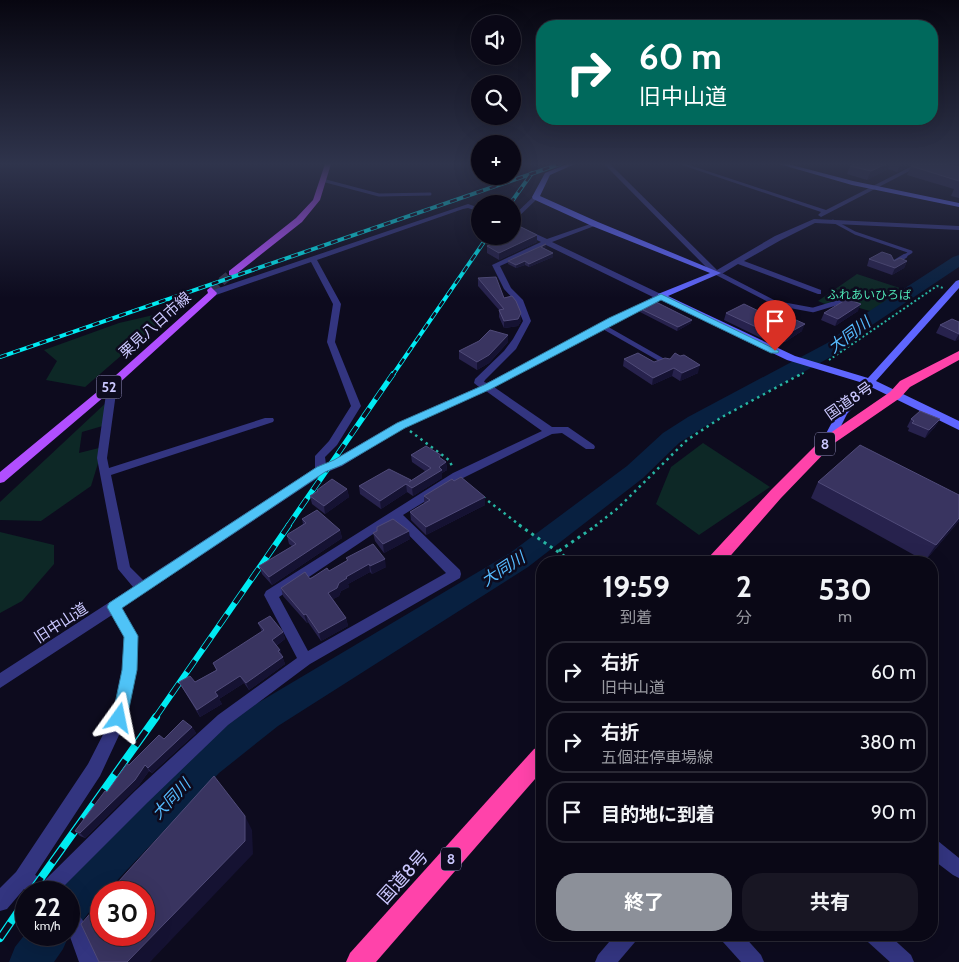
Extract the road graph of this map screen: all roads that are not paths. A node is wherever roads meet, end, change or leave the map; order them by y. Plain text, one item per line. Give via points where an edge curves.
1 (308, 209) edge
2 (459, 209) edge
3 (562, 209) edge
4 (651, 209) edge
5 (817, 209) edge
6 (832, 209) edge
7 (826, 212) junction
8 (814, 221) junction
9 (833, 222) junction
10 (595, 224) junction
11 (959, 228) edge
12 (521, 230) edge
13 (546, 242) junction
14 (313, 259) junction
15 (737, 261) junction
16 (892, 264) edge
17 (232, 273) tunnel mouth
18 (717, 273) junction
19 (959, 283) edge
20 (212, 292) joint
21 (818, 292) dead end
22 (661, 296) junction
23 (843, 300) edge
24 (602, 326) junction
25 (959, 355) edge
26 (667, 363) edge
27 (870, 382) junction
28 (487, 387) junction
29 (106, 389) junction
30 (895, 395) junction
31 (269, 420) dead end
32 (959, 426) edge
33 (550, 431) junction
34 (828, 441) junction
35 (590, 447) dead end
36 (321, 470) junction
37 (105, 473) junction
38 (0, 479) edge
39 (395, 514) junction
40 (720, 556) edge
41 (141, 587) junction
42 (114, 607) junction
43 (305, 660) junction
44 (0, 681) edge
45 (536, 763) edge
46 (938, 852) edge
47 (959, 869) edge
48 (22, 878) junction
49 (28, 881) edge
50 (59, 881) edge
51 (0, 902) edge
52 (80, 940) edge
53 (623, 941) edge
54 (735, 941) edge
55 (882, 941) edge
56 (89, 962) edge
57 (359, 962) edge
58 (605, 962) edge
59 (754, 962) edge
60 (904, 962) edge

1 - 17 main road
2 - 14 street
3 - 10 street
4 - 18 street
5 - 7 street
6 - 7 street
7 - 8 street
8 - 9 street
8 - 15 street
9 - 11 street
9 - 16 lane via 911,252
10 - 13 street
10 - 18 street
12 - 13 street
13 - 22 street via 655,296
13 - 28 street via 496,264 528,321 509,353 480,379 479,383
14 - 20 street
14 - 36 street via 337,304 332,342 356,406 333,443 320,456
15 - 18 street
15 - 21 street
18 - 22 street
18 - 23 lane via 775,303 813,310
19 - 27 street
20 - 29 main road, 栗見八日市線 / 52
22 - 24 street, 旧中山道
22 - 27 street via 791,358
24 - 26 lane
24 - 28 street, 旧中山道
25 - 30 highway, 国道8号 / 8 via 905,384
27 - 30 street
27 - 34 street via 842,413
28 - 33 street
28 - 36 street, 旧中山道 via 401,425
29 - 37 street via 111,393 102,458
29 - 38 main road, 栗見八日市線 / 52
30 - 32 street
30 - 34 highway, 国道8号 / 8
31 - 37 street
33 - 35 street via 564,429
33 - 39 street via 457,476
34 - 40 highway, 国道8号 / 8
36 - 41 street, 旧中山道
37 - 41 street via 124,569
39 - 43 street via 271,595
39 - 43 street via 455,574
41 - 42 street, 旧中山道
42 - 44 street, 旧中山道
42 - 48 street via 131,636 129,670 119,718 94,770
43 - 50 street via 223,720
45 - 57 highway, 国道8号 / 8
46 - 47 street
48 - 49 street
48 - 51 street
52 - 56 street
53 - 58 street
54 - 59 street
55 - 60 street

